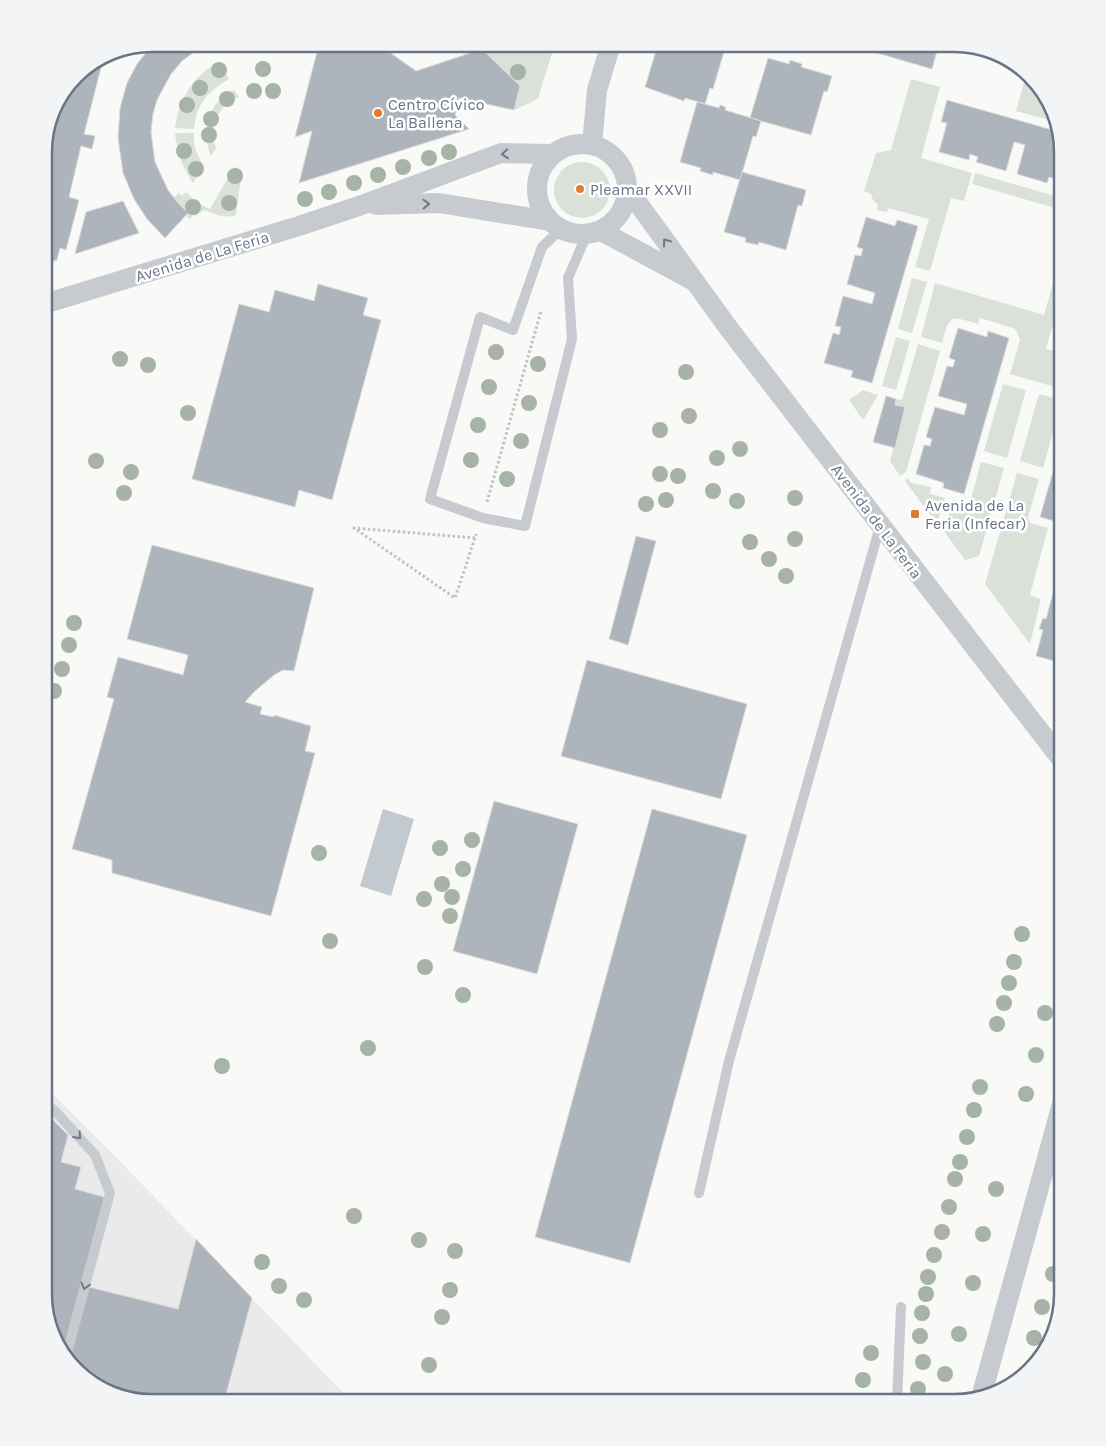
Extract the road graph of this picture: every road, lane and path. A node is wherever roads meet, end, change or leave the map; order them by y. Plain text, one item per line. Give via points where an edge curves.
1 (608, 53) edge
2 (592, 145) junction
3 (554, 154) junction
4 (627, 188) junction
5 (359, 206) junction
6 (555, 225) junction
7 (594, 232) junction
8 (694, 281) junction
9 (53, 301) edge
10 (542, 309) dead end
11 (482, 518) junction
12 (880, 526) junction
13 (475, 538) junction
14 (1054, 750) edge
15 (53, 1110) edge
16 (1054, 1133) edge
17 (699, 1193) dead end
18 (901, 1307) dead end
19 (68, 1348) edge
20 (983, 1389) edge
21 (896, 1394) edge

1 - 2 street via 597,90
2 - 3 street via 571,145
2 - 4 street via 616,160 626,177
3 -> 5 street, Avenida de La Feria via 501,153
3 - 6 street via 543,166 537,196 542,211
4 - 7 street via 626,201 620,213 612,223
8 -> 4 street, Avenida de La Feria
5 -> 6 street, Avenida de La Feria via 439,203
5 - 9 street, Avenida de La Feria
6 - 7 street via 574,234
6 - 11 lane via 542,247 513,330 480,317 430,499
7 - 8 street, Avenida de La Feria
7 - 11 lane via 568,278 572,340 525,526
8 - 12 street, Avenida de La Feria
10 - 11 path
11 - 13 path
12 - 14 street, Avenida de La Feria
12 - 17 lane via 729,1060
13 - 13 path via 455,598 354,528 363,528
15 -> 19 lane via 95,1155 110,1193
16 - 20 street
18 - 21 lane

